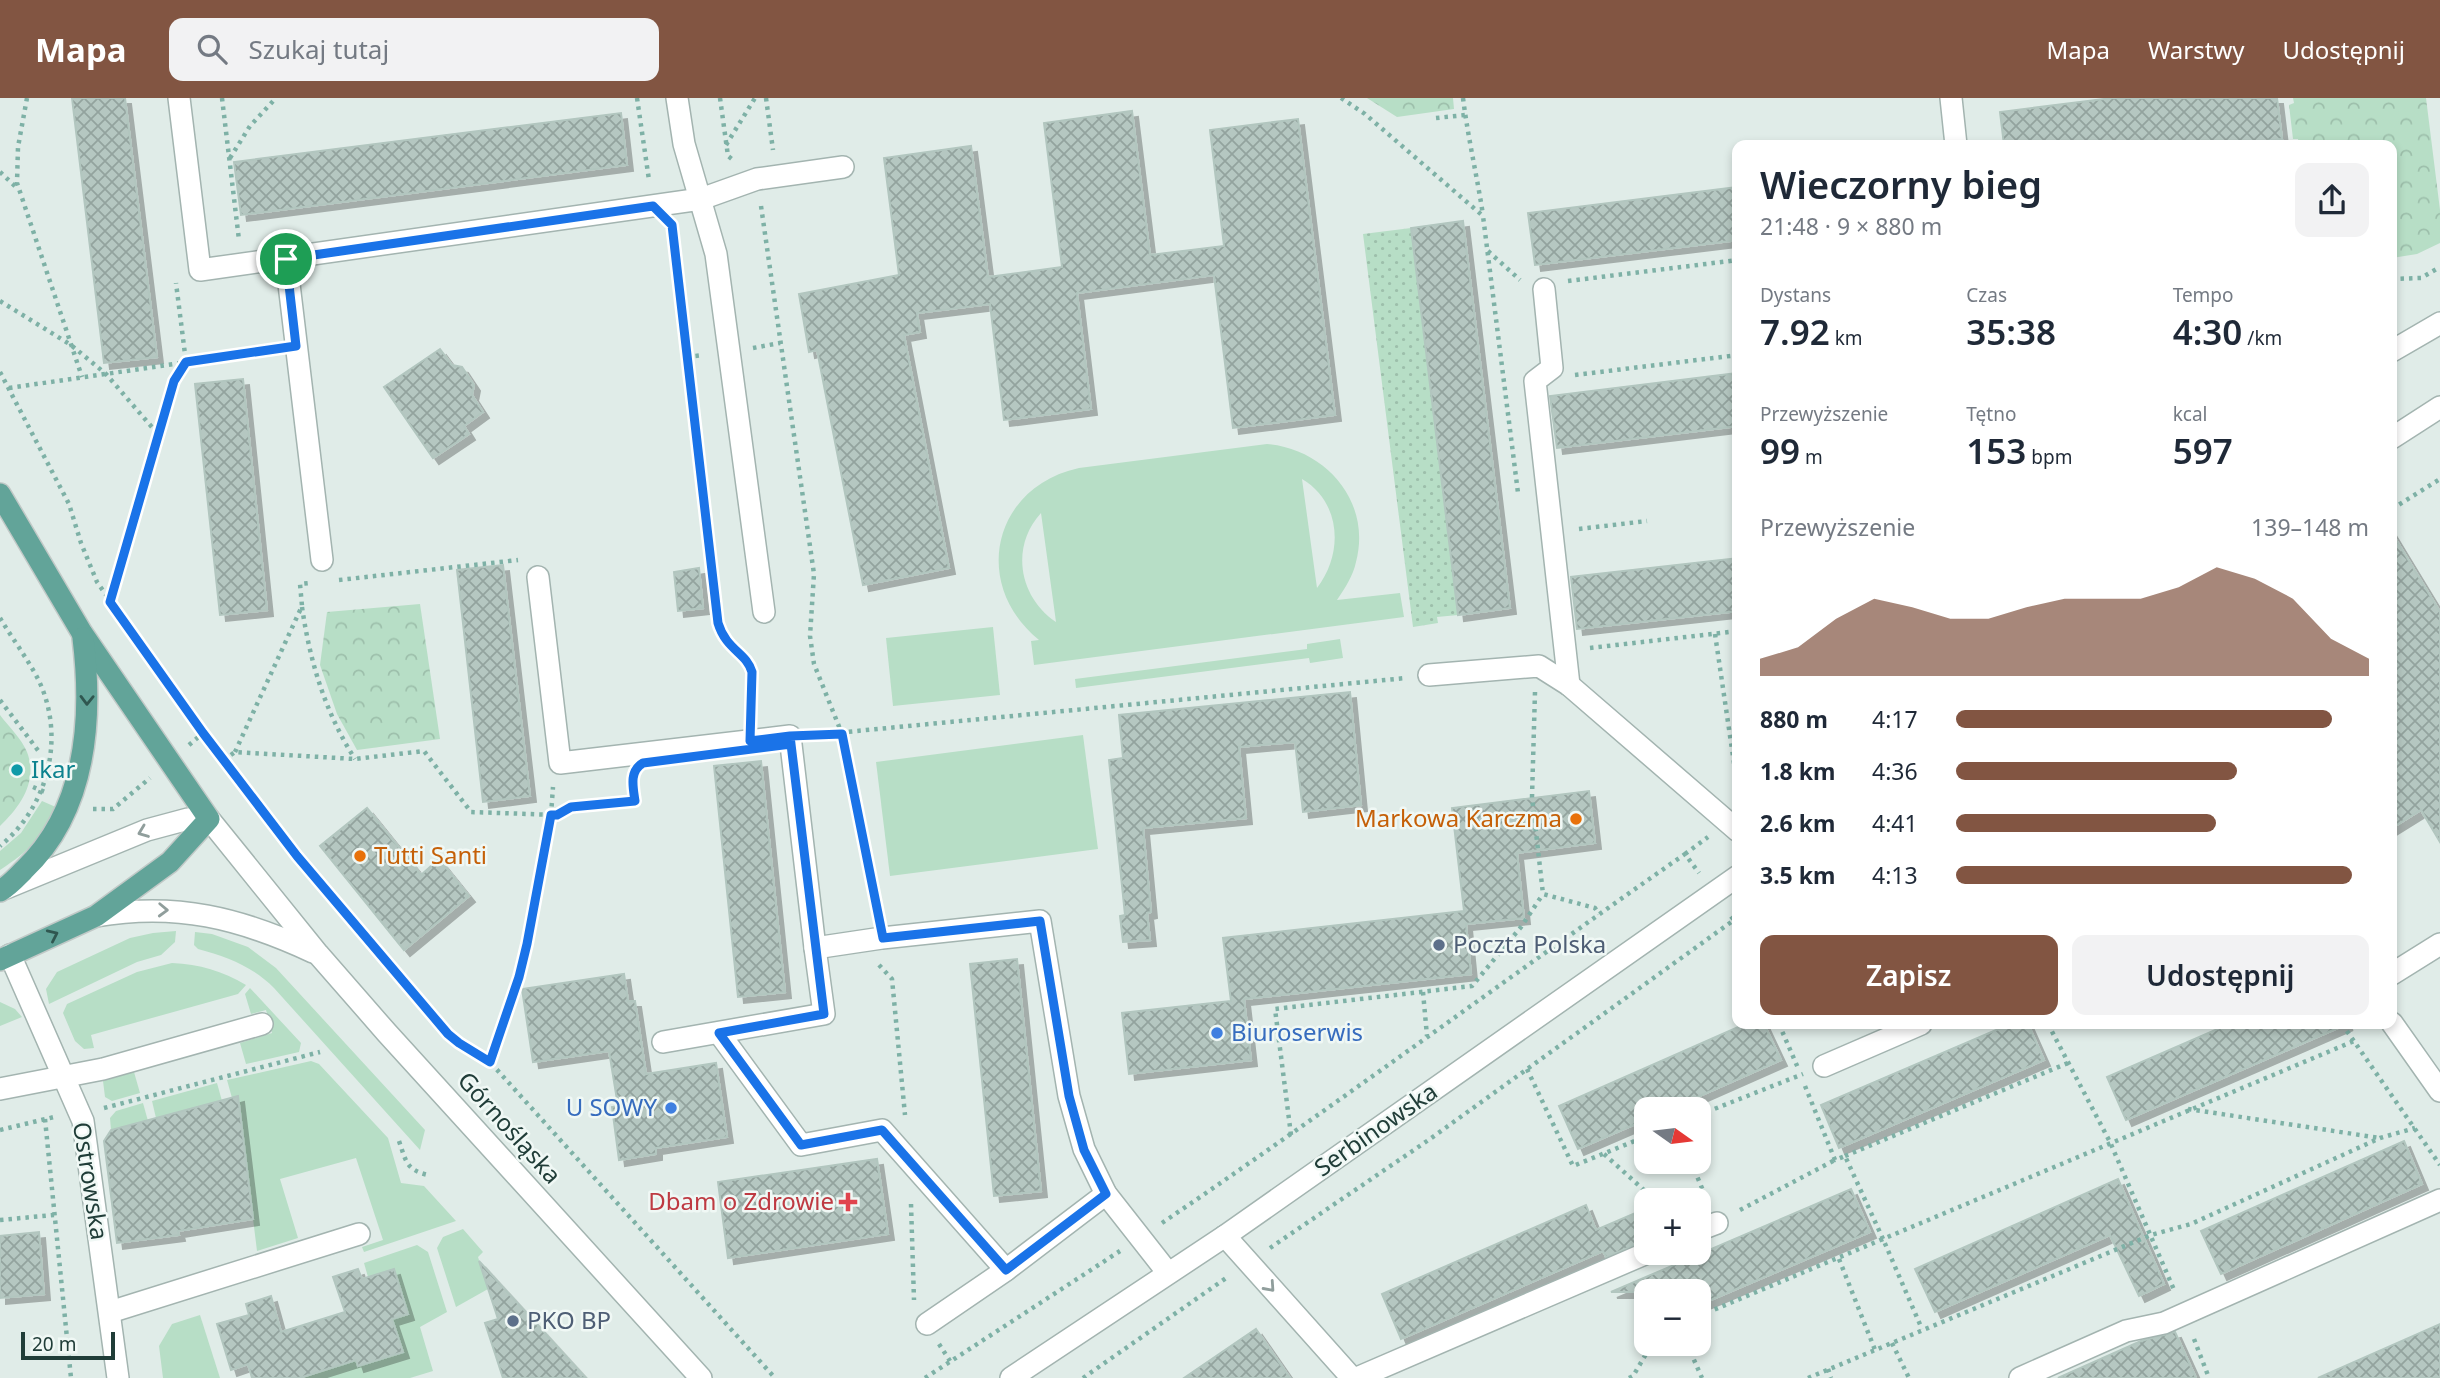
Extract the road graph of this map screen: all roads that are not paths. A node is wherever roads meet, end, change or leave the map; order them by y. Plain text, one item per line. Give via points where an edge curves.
1 (179, 98) edge
2 (677, 98) edge
3 (1951, 98) edge
4 (1955, 140) edge
5 (843, 167) dead end
6 (701, 200) junction
7 (286, 259) junction
8 (1543, 285) road end
9 (2440, 323) edge
10 (2397, 348) edge
11 (2440, 407) edge
12 (2397, 435) edge
13 (0, 494) edge
14 (322, 560) dead end
15 (533, 568) road end
16 (764, 612) dead end
17 (82, 632) junction
18 (1429, 675) road end
19 (1569, 684) junction
20 (209, 819) junction
21 (1732, 826) edge
22 (1732, 880) edge
23 (2, 890) edge
24 (96, 916) junction
25 (2440, 944) edge
26 (815, 948) junction
27 (318, 954) junction
28 (5, 957) edge
29 (2397, 971) edge
30 (262, 1024) dead end
31 (1909, 1029) edge
32 (2396, 1029) edge
33 (719, 1033) junction
34 (663, 1042) dead end
35 (1824, 1066) road end
36 (64, 1075) junction
37 (0, 1089) edge
38 (2440, 1091) edge
39 (1106, 1194) junction
40 (2440, 1200) edge
41 (359, 1234) dead end
42 (1225, 1236) junction
43 (1634, 1258) edge
44 (1006, 1270) junction
45 (1168, 1273) junction
46 (110, 1312) junction
47 (926, 1324) dead end
48 (1344, 1375) edge
49 (118, 1378) edge
50 (701, 1378) edge
51 (1011, 1378) edge
52 (2020, 1378) edge

1 - 7 street via 200,270
2 - 6 street via 684,144
3 - 4 street
5 - 6 street via 767,177
6 - 7 street
6 - 16 street via 716,254
7 - 14 street
8 - 19 street via 1552,368 1535,382
9 - 10 street
11 - 12 street
13 - 17 main road, Górnośląska
15 - 26 street via 560,763 790,736
17 - 20 main road, Górnośląska
17 -> 23 main road via 87,672 78,779 55,832
18 - 19 street via 1539,666
19 - 21 street
20 -> 23 street via 188,819 147,830
20 - 24 main road via 170,862
20 - 27 street, Górnośląska
22 - 42 street, Serbinowska
24 -> 27 street via 187,911 243,924
28 -> 24 main road
25 - 29 street
26 - 33 street via 824,1014
26 - 39 street via 1040,921 1069,1096 1084,1150
27 - 50 street, Górnośląska
28 - 36 street, Ostrowska
30 - 36 street via 103,1069
31 - 35 street
32 - 38 street
33 - 34 street
33 - 44 street via 801,1145 882,1130
36 - 37 street
36 - 46 street, Ostrowska via 83,1121
39 - 44 street
39 - 45 street
40 - 52 street via 2164,1323 2126,1331
41 - 46 street
42 - 45 street, Serbinowska
42 -> 48 street
43 - 48 street
44 - 47 street
45 - 51 street, Serbinowska
46 - 49 street, Ostrowska

